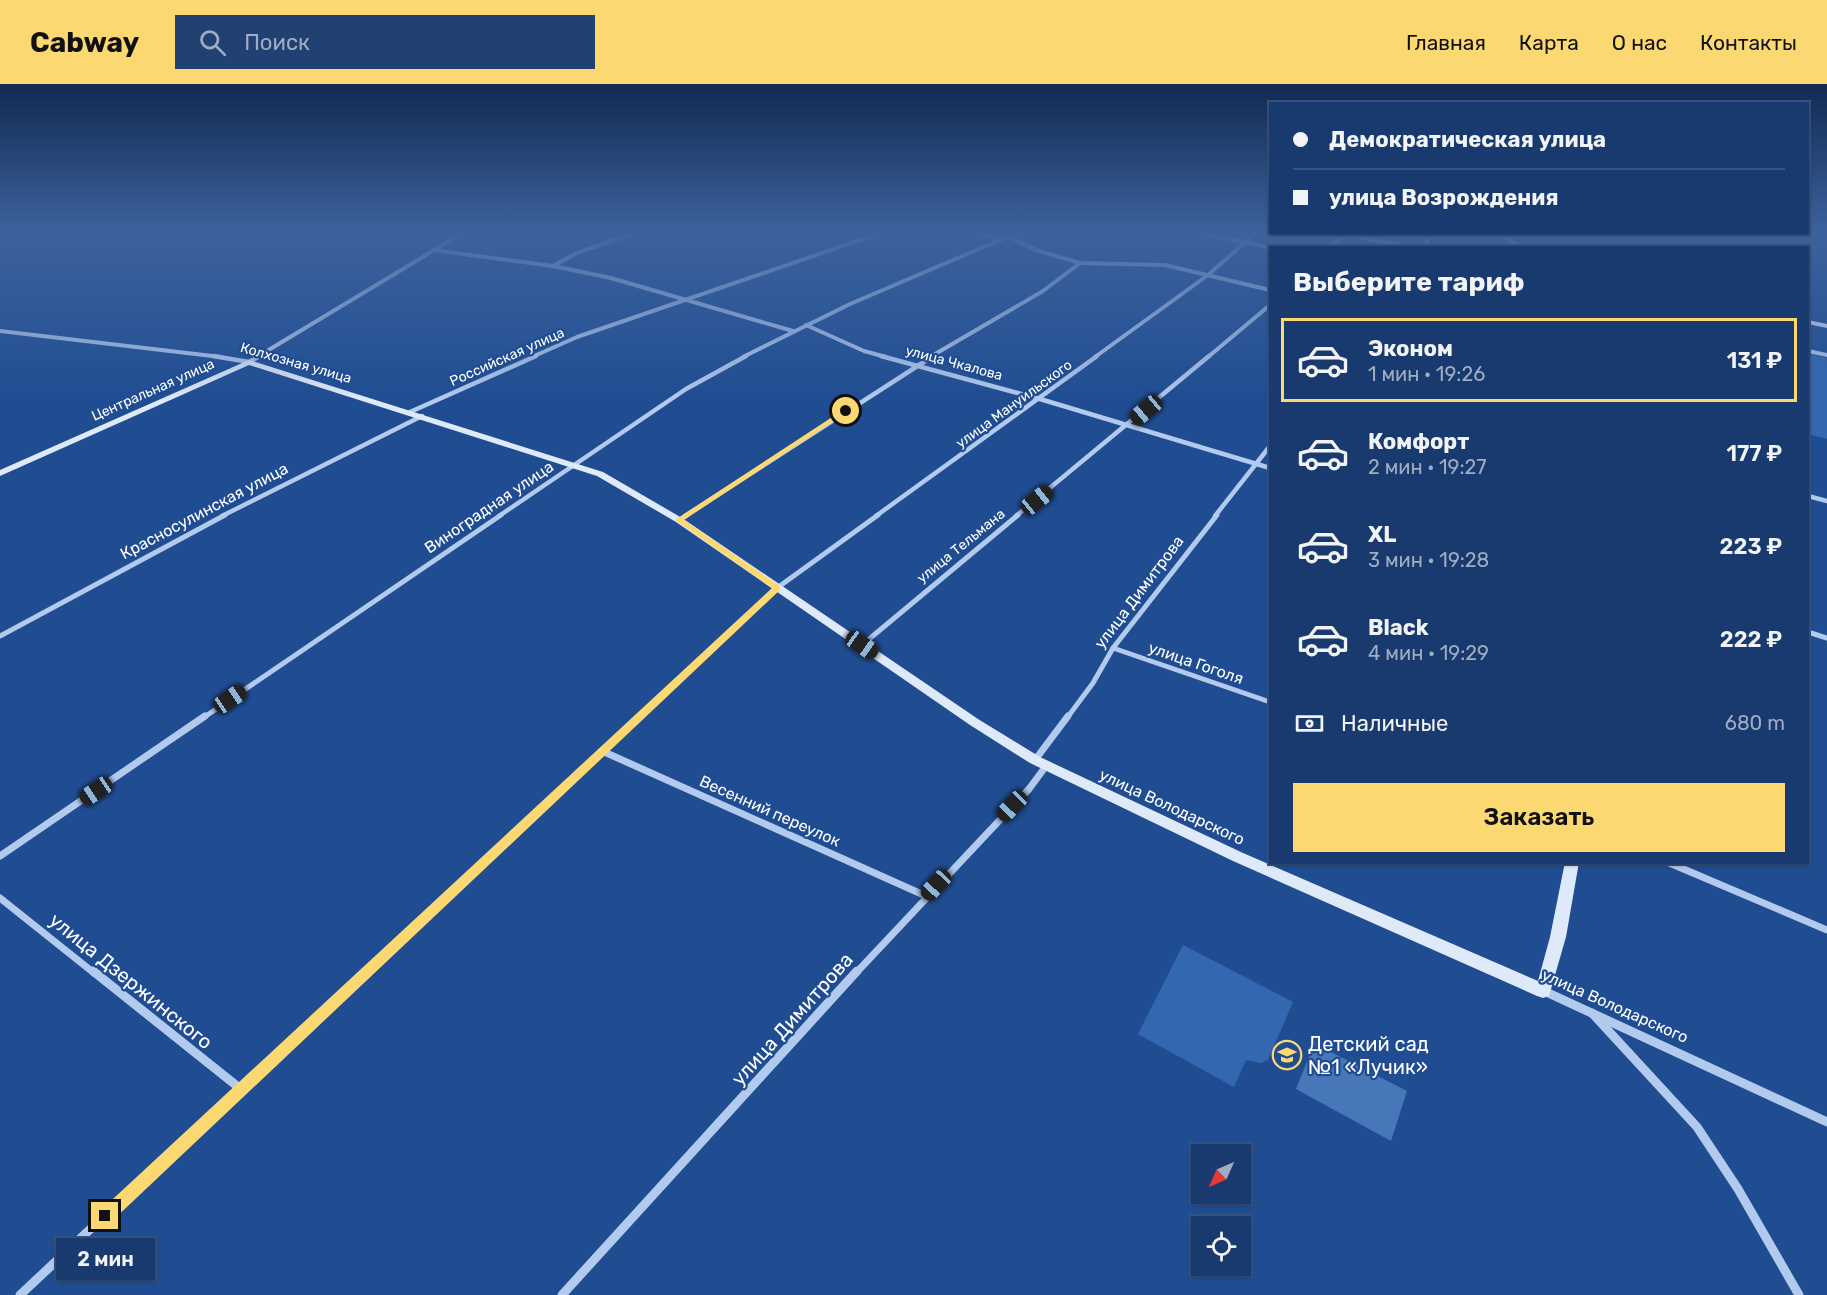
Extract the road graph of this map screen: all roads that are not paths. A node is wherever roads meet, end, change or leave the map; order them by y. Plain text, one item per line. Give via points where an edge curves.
1 (371, 288) edge
2 (640, 288) edge
3 (721, 288) edge
4 (889, 288) edge
5 (1048, 288) edge
6 (1191, 288) edge
7 (682, 301) junction
8 (1269, 306) edge
9 (1809, 322) edge
10 (806, 325) junction
11 (1827, 326) edge
12 (0, 331) edge
13 (793, 332) junction
14 (1809, 351) edge
15 (1827, 355) edge
16 (249, 362) junction
17 (916, 366) junction
18 (1040, 399) junction
19 (410, 412) junction
20 (422, 416) junction
21 (1129, 425) junction
22 (1269, 447) edge
23 (1257, 464) junction
24 (576, 465) junction
25 (1269, 468) edge
26 (0, 473) edge
27 (1809, 496) edge
28 (1827, 501) edge
29 (679, 520) junction
30 (777, 588) junction
31 (1809, 632) edge
32 (0, 636) edge
33 (1827, 638) edge
34 (862, 645) junction
35 (1113, 648) junction
36 (1269, 702) edge
37 (602, 752) junction
38 (1041, 763) junction
39 (0, 856) edge
40 (1572, 864) edge
41 (1672, 864) edge
42 (926, 896) junction
43 (0, 898) edge
44 (1827, 930) edge
45 (1543, 991) junction
46 (1592, 1013) junction
47 (242, 1090) junction
48 (1827, 1122) edge
49 (20, 1295) edge
50 (562, 1295) edge
51 (1799, 1295) edge

1 - 16 street, Центральная улица
2 - 7 street
3 - 7 street, Российская улица
4 - 10 street, Виноградная улица
5 - 17 street
6 - 18 street, улица Мануильского
7 - 13 street
7 - 19 street, Российская улица via 550,348
8 - 21 street, улица Тельмана
9 - 11 street
10 - 13 street, Виноградная улица
10 - 17 street, улица Чкалова via 864,351
12 - 16 street, Колхозная улица
13 - 24 street, Виноградная улица via 686,389
14 - 15 street
16 - 19 street, Колхозная улица
16 - 26 street, Центральная улица
17 - 18 street, улица Чкалова
17 - 29 street
18 - 21 street, улица Чкалова
18 - 30 street, улица Мануильского
19 - 20 street, Колхозная улица
20 - 24 street, Колхозная улица
20 - 32 street, Красносулинская улица via 197,529
21 - 23 street, улица Чкалова
21 - 34 street, улица Тельмана
22 - 23 street, улица Димитрова
23 - 25 street, улица Чкалова
23 - 35 street, улица Димитрова
24 - 29 street, улица Володарского via 617,483
24 - 39 street, Виноградная улица
27 - 28 street
29 - 30 street, улица Володарского
30 - 34 street, улица Володарского
30 - 37 street, улица Мануильского
31 - 33 street
34 - 38 street, улица Володарского
35 - 36 street, улица Гоголя
35 - 38 street, улица Димитрова
37 - 42 street, Весенний переулок
37 - 47 street, улица Мануильского
38 - 42 street, улица Димитрова via 1029,789
38 - 45 street, улица Володарского via 1238,857
40 - 45 street
41 - 44 street
42 - 50 street, улица Димитрова
43 - 47 street, улица Дзержинского
45 - 46 street, улица Володарского
46 - 48 street, улица Володарского
46 - 51 street via 1698,1128 1752,1210
47 - 49 street, улица Мануильского

